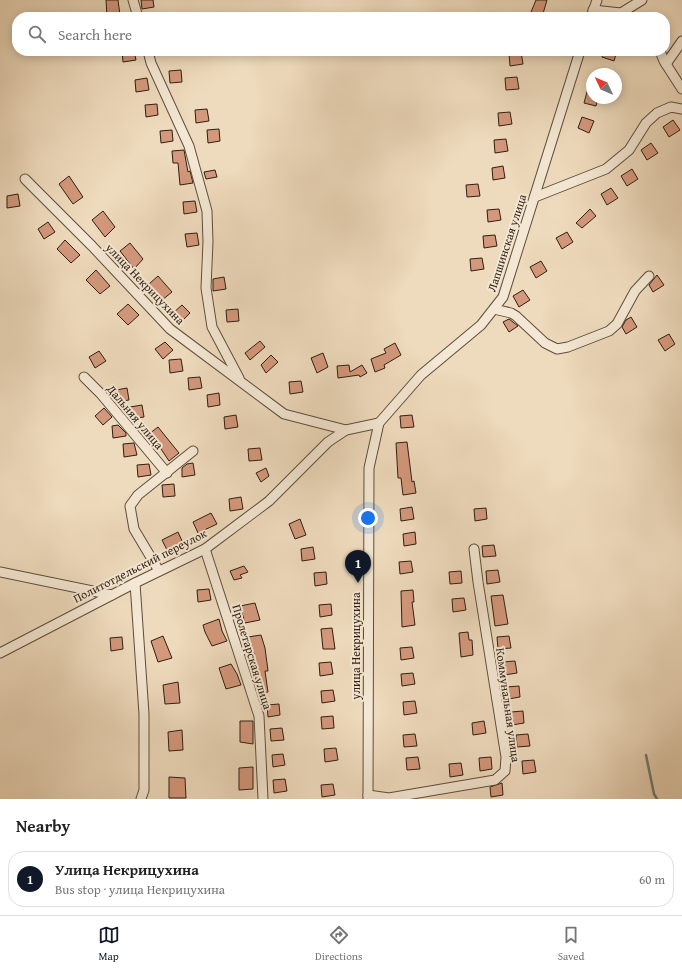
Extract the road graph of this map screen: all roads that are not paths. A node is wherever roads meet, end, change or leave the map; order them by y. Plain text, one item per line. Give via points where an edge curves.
1 (133, 0) edge
2 (597, 0) edge
3 (642, 0) edge
4 (137, 12) edge
5 (593, 12) edge
6 (621, 12) edge
7 (682, 40) edge
8 (149, 56) edge
9 (578, 56) edge
10 (662, 56) edge
11 (666, 64) junction
12 (682, 89) edge
13 (682, 109) edge
14 (24, 179) dead end
15 (535, 197) junction
16 (649, 276) dead end
17 (494, 309) junction
18 (84, 377) dead end
19 (241, 382) junction
20 (379, 422) junction
21 (346, 430) junction
22 (193, 451) dead end
23 (167, 473) junction
24 (206, 549) junction
25 (474, 549) dead end
26 (159, 571) junction
27 (0, 572) edge
28 (135, 583) junction
29 (112, 594) junction
30 (0, 653) edge
31 (368, 797) edge
32 (141, 799) edge
33 (263, 799) edge

1 - 4 street
2 - 5 street
3 - 6 street
7 - 11 street
8 - 19 street via 189,146 207,211 206,288 212,327
9 - 15 street, Лапшинская улица
10 - 11 street
11 - 12 street
13 - 15 street via 671,107 657,113 646,123 629,150 606,169
14 - 19 street, улица Некрицухина via 170,329
15 - 17 street, Лапшинская улица via 503,297
16 - 17 street via 635,291 617,324 609,331 568,347 558,349 545,343 516,316
17 - 20 street, Лапшинская улица via 481,325 421,375
18 - 23 street, Дальняя улица via 102,394
19 - 21 street, улица Некрицухина via 284,414
20 - 21 street, Политотдельский переулок
20 - 31 street, улица Некрицухина via 369,468
21 - 24 street, Политотдельский переулок via 328,442 269,501
22 - 23 street
23 - 26 street via 138,495 130,506 134,529
24 - 26 street, Политотдельский переулок
24 - 33 street, Пролетарская улица via 259,716
25 - 31 street, Коммунальная улица via 506,757 505,771 495,780 388,798
26 - 28 street, Политотдельский переулок
27 - 29 street
28 - 29 street, Политотдельский переулок
28 - 32 street via 144,714 144,790
29 - 30 street, Политотдельский переулок

